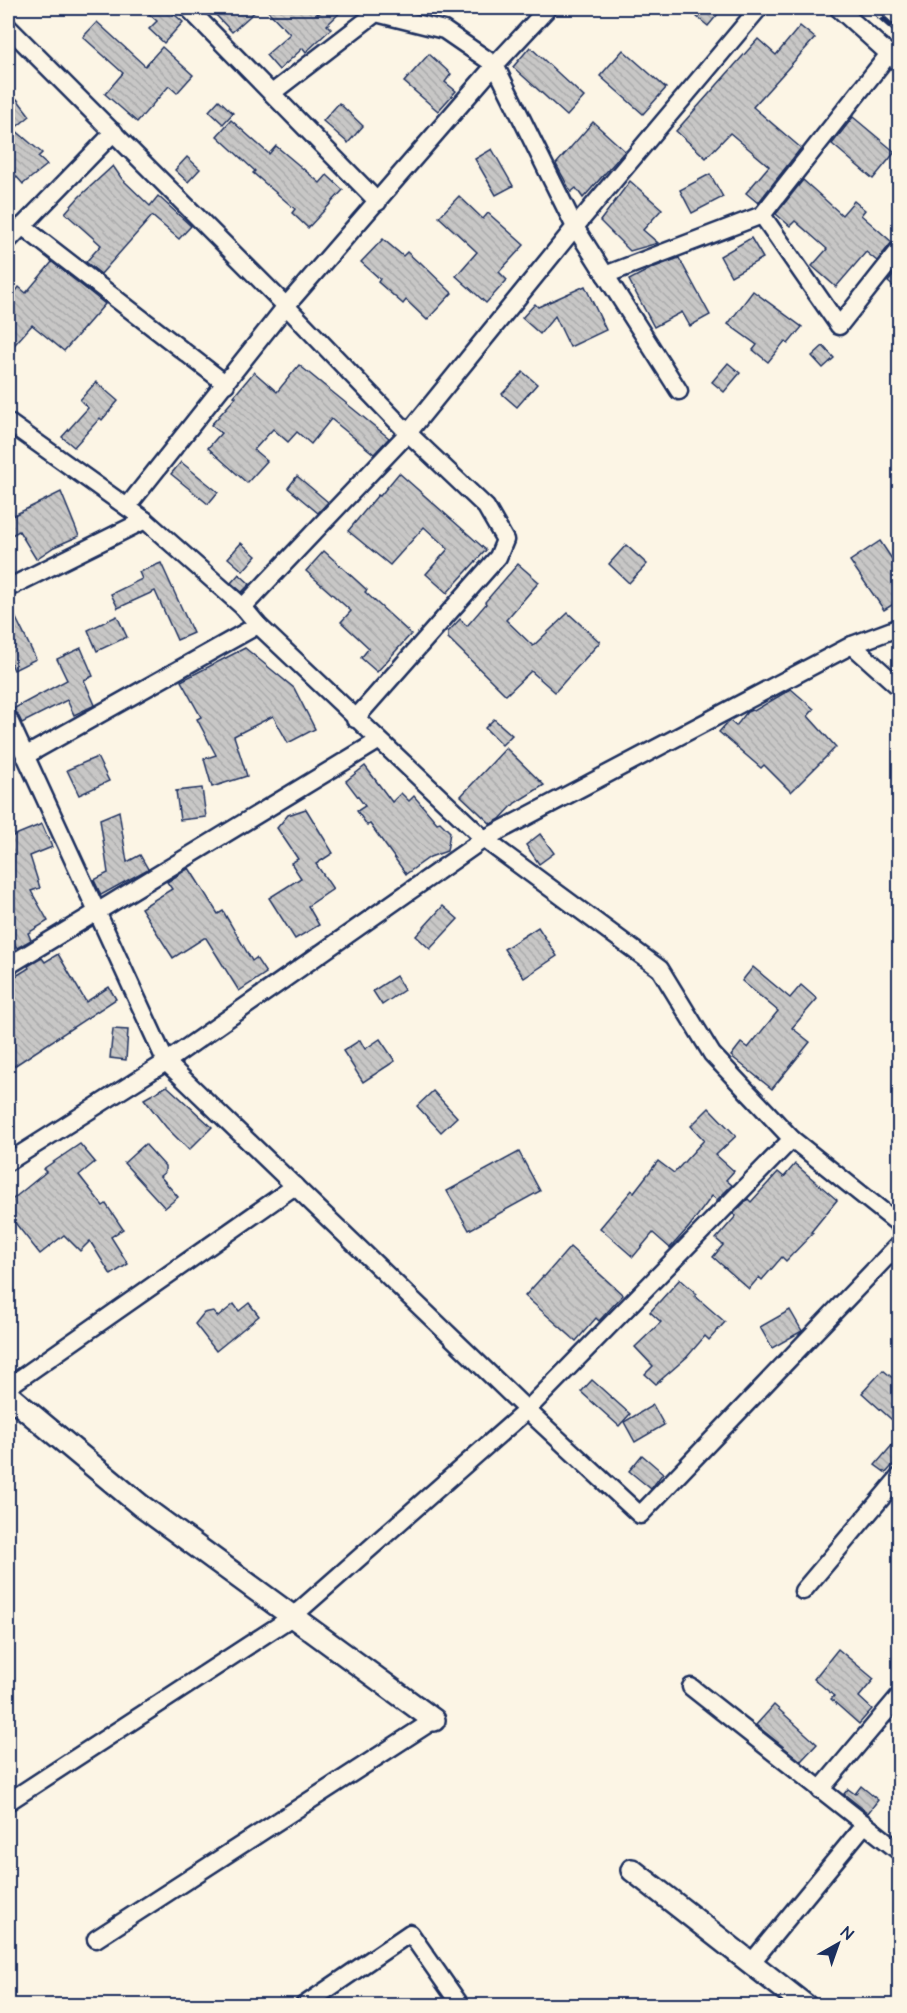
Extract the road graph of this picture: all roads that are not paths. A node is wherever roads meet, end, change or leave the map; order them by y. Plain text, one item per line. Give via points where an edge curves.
1 (188, 8) edge
2 (548, 8) edge
3 (759, 8) edge
4 (838, 8) edge
5 (8, 27) edge
6 (894, 59) edge
7 (495, 65) junction
8 (272, 93) junction
9 (114, 132) junction
10 (378, 202) junction
11 (762, 214) junction
12 (22, 226) junction
13 (575, 227) junction
14 (8, 241) edge
15 (900, 249) edge
16 (605, 275) junction
17 (286, 306) junction
18 (226, 384) junction
19 (679, 391) dead end
20 (8, 422) edge
21 (408, 433) junction
22 (127, 507) junction
23 (145, 520) junction
24 (8, 588) edge
25 (243, 607) junction
26 (258, 625) junction
27 (900, 627) edge
28 (852, 645) junction
29 (900, 688) edge
30 (8, 718) edge
31 (355, 719) junction
32 (378, 741) junction
33 (25, 756) junction
34 (484, 839) junction
35 (97, 912) junction
36 (8, 966) edge
37 (166, 1062) junction
38 (792, 1139) junction
39 (8, 1162) edge
40 (295, 1186) junction
41 (900, 1225) edge
42 (900, 1243) edge
43 (8, 1387) edge
44 (8, 1395) edge
45 (527, 1410) junction
46 (900, 1476) edge
47 (804, 1591) dead end
48 (292, 1617) junction
49 (691, 1687) dead end
50 (900, 1695) edge
51 (434, 1720) joint
52 (820, 1790) junction
53 (8, 1802) edge
54 (865, 1824) junction
55 (900, 1852) edge
56 (632, 1870) dead end
57 (96, 1939) dead end
58 (751, 1963) junction
59 (303, 2006) edge
60 (461, 2006) edge
61 (806, 2006) edge

1 - 8 street
2 - 7 street
3 - 13 street
4 - 6 street
5 - 9 street
6 - 11 street
7 - 8 street via 444,30 376,13
7 - 10 street
7 - 13 street
8 - 10 street
9 - 12 street
9 - 17 street
10 - 17 street
11 - 15 street via 838,326
11 - 16 street
12 - 14 street
12 - 18 street
13 - 16 street
13 - 21 street
16 - 19 street
17 - 18 street
17 - 21 street
18 - 22 street
20 - 22 street
21 - 25 street
21 - 31 street via 486,507 505,540 498,557
22 - 23 street
23 - 24 street
23 - 25 street
25 - 26 street
26 - 31 street
26 - 33 street
27 - 28 street
28 - 29 street
28 - 34 street
30 - 33 street
31 - 32 street
32 - 34 street
32 - 35 street
33 - 35 street
34 - 37 street
34 - 38 street via 660,969 712,1054
35 - 36 street
35 - 37 street
37 - 39 street
37 - 40 street
38 - 41 street
38 - 45 street
40 - 43 street
40 - 45 street
42 - 45 street via 640,1515
44 - 48 street via 140,1505
45 - 48 street
46 - 47 street
48 - 51 street
48 - 53 street
49 - 52 street
50 - 52 street
51 - 57 street
52 - 54 street
54 - 55 street
54 - 58 street
56 - 58 street
58 - 61 street
59 - 60 street via 410,1933

